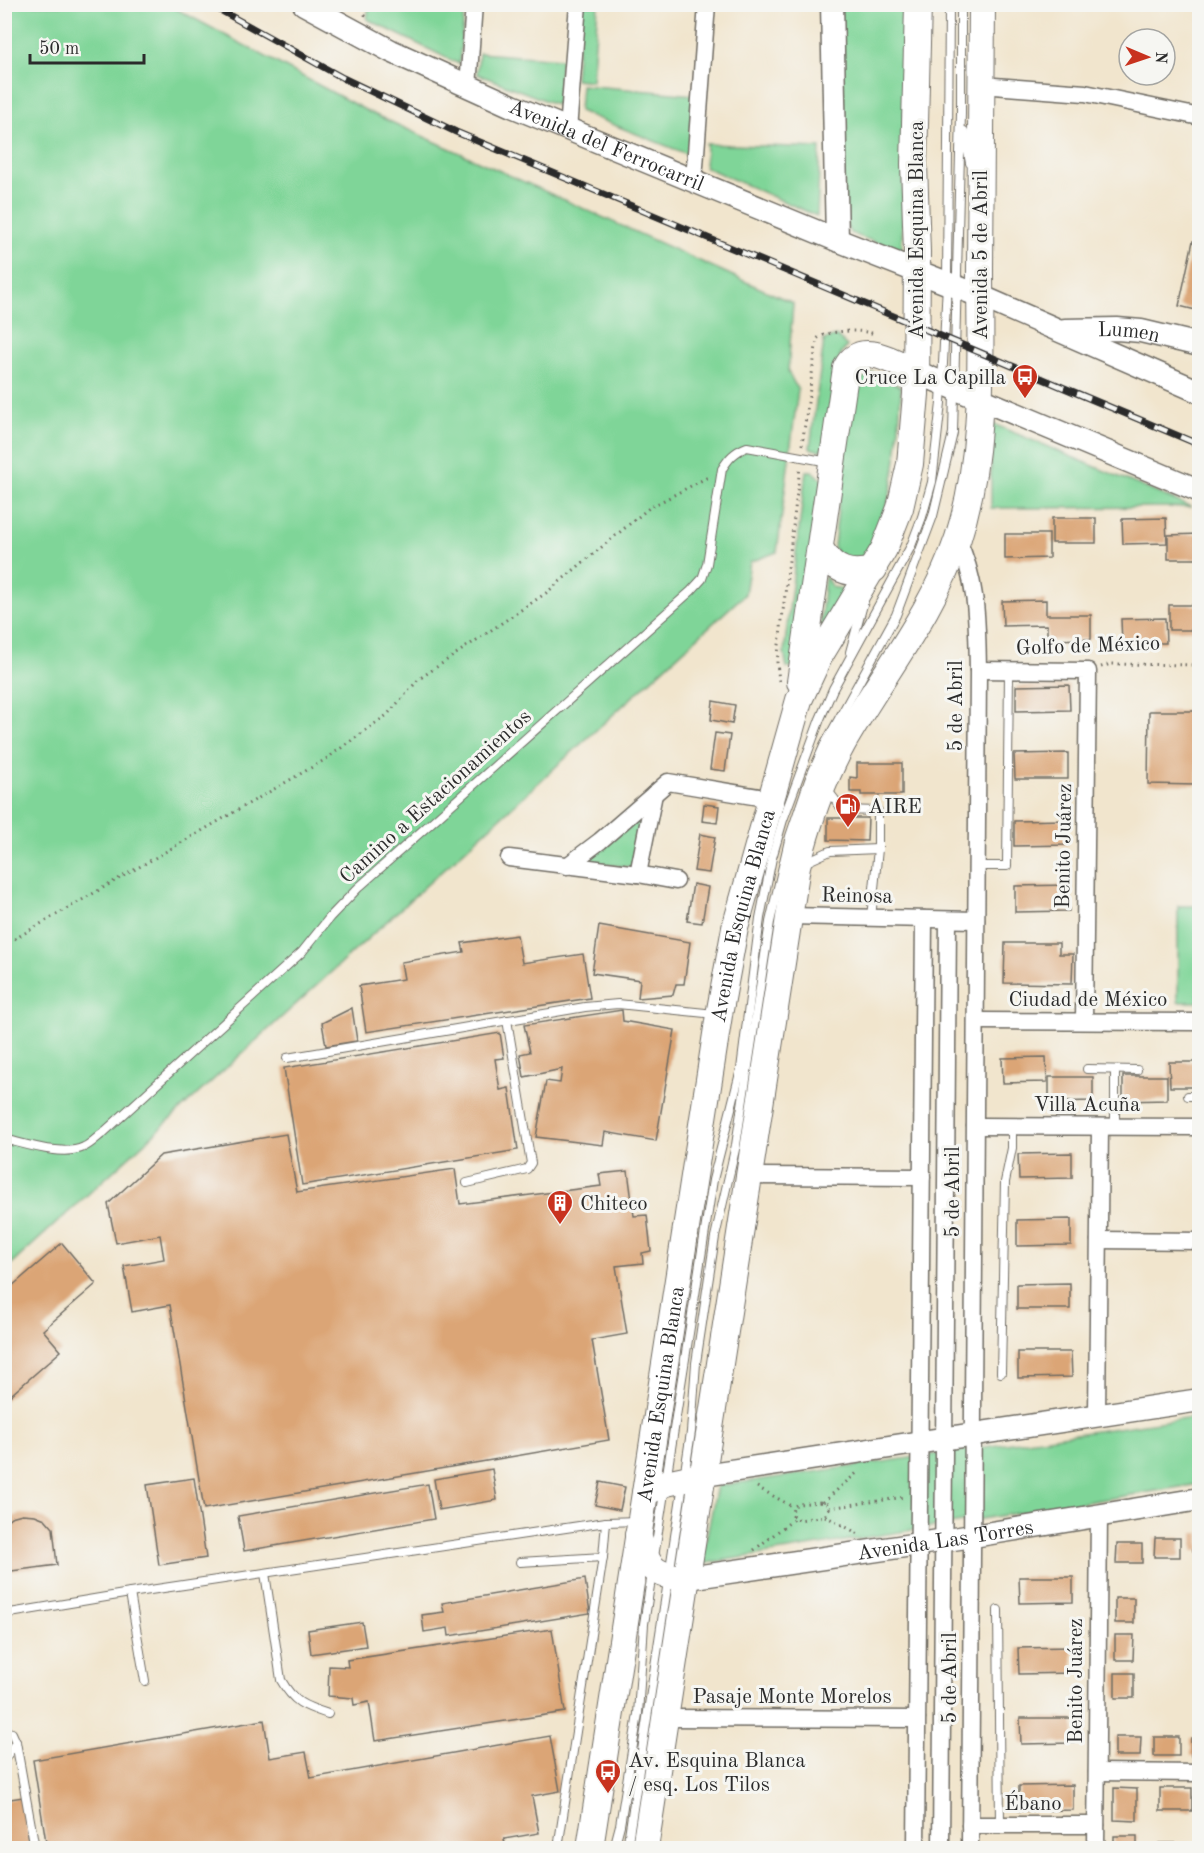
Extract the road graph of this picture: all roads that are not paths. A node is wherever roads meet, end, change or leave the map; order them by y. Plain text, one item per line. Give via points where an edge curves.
1 (304, 4) edge
2 (579, 4) edge
3 (707, 4) edge
4 (832, 4) edge
5 (918, 4) edge
6 (949, 4) edge
7 (961, 4) edge
8 (982, 4) edge
9 (473, 8) edge
10 (981, 86) junction
11 (468, 87) junction
12 (960, 113) junction
13 (1200, 117) edge
14 (568, 129) junction
15 (694, 180) junction
16 (980, 219) junction
17 (837, 240) junction
18 (916, 272) junction
19 (961, 290) junction
20 (1058, 331) junction
21 (1200, 345) edge
22 (916, 372) junction
23 (948, 385) junction
24 (1200, 392) edge
25 (979, 397) junction
26 (832, 462) junction
27 (1200, 491) edge
28 (957, 539) junction
29 (820, 550) junction
30 (874, 569) junction
31 (845, 667) junction
32 (978, 670) junction
33 (1009, 670) junction
34 (1088, 671) joint
35 (799, 700) junction
36 (823, 783) junction
37 (654, 794) junction
38 (771, 799) junction
39 (878, 849) junction
40 (509, 858) dead end
41 (567, 866) junction
42 (797, 866) junction
43 (976, 866) junction
44 (638, 874) junction
45 (676, 881) dead end
46 (789, 916) junction
47 (871, 918) junction
48 (924, 919) junction
49 (948, 920) junction
50 (976, 920) junction
51 (719, 1015) junction
52 (507, 1020) junction
53 (976, 1021) junction
54 (1084, 1021) junction
55 (1200, 1022) edge
56 (287, 1058) dead end
57 (1087, 1069) dead end
58 (1115, 1070) junction
59 (1137, 1070) dead end
60 (1188, 1096) dead end
61 (1200, 1096) edge
62 (975, 1126) junction
63 (1012, 1126) junction
64 (1107, 1127) junction
65 (1200, 1127) edge
66 (4, 1139) edge
67 (748, 1176) junction
68 (922, 1177) junction
69 (467, 1183) dead end
70 (1099, 1240) junction
71 (1200, 1241) edge
72 (1001, 1373) dead end
73 (1200, 1400) edge
74 (1097, 1415) junction
75 (973, 1434) junction
76 (944, 1438) junction
77 (919, 1442) junction
78 (674, 1482) junction
79 (1200, 1499) edge
80 (1099, 1514) junction
81 (606, 1522) junction
82 (639, 1528) junction
83 (973, 1536) junction
84 (944, 1539) junction
85 (918, 1542) junction
86 (603, 1557) junction
87 (520, 1562) dead end
88 (265, 1573) junction
89 (670, 1574) junction
90 (130, 1593) junction
91 (998, 1610) dead end
92 (4, 1614) edge
93 (145, 1681) dead end
94 (328, 1714) dead end
95 (666, 1718) junction
96 (917, 1719) junction
97 (4, 1731) edge
98 (16, 1743) junction
99 (4, 1760) edge
100 (1097, 1772) junction
101 (1200, 1773) edge
102 (970, 1825) junction
103 (1000, 1825) junction
104 (1096, 1825) junction
105 (35, 1848) edge
106 (558, 1848) edge
107 (590, 1848) edge
108 (614, 1848) edge
109 (627, 1848) edge
110 (645, 1848) edge
111 (916, 1848) edge
112 (941, 1848) edge
113 (970, 1848) edge
114 (1096, 1848) edge

1 - 11 street, Avenida del Ferrocarril
2 - 14 street
3 - 15 street
4 - 17 street
5 - 18 main road, Avenida Esquina Blanca
6 - 19 lane
7 - 12 lane
8 - 10 main road, Avenida 5 de Abril
9 - 11 street
10 - 13 street via 1085,93
10 - 16 main road, Avenida 5 de Abril
11 - 14 street, Avenida del Ferrocarril
12 - 16 lane
12 - 19 lane
14 - 15 street, Avenida del Ferrocarril
15 - 17 street, Avenida del Ferrocarril
16 - 19 main road, Avenida 5 de Abril
17 - 18 street, Avenida del Ferrocarril
18 - 19 street
18 - 22 main road, Avenida Esquina Blanca
19 - 20 street
19 - 23 lane
19 - 23 lane
19 - 25 main road, Avenida 5 de Abril
20 - 21 street, Lumen via 1135,330
20 - 24 street
22 - 23 street
22 - 26 main road via 871,353 849,363 844,373
22 - 30 main road, Avenida Esquina Blanca via 905,488 893,528
23 - 25 street
23 - 31 lane via 932,482 922,517 897,574
23 - 78 lane via 953,433 928,531 896,615 816,763 784,856 736,1145 715,1238 700,1331 691,1432
25 - 27 street
25 - 28 main road, Avenida 5 de Abril via 973,477
26 - 29 main road
26 - 66 lane, Camino a Estacionamientos via 747,447 737,450 722,469 707,564 702,579 691,591 358,888 302,952 103,1133 84,1148 65,1151
28 - 32 street, 5 de Abril via 975,598
28 - 36 main road, Avenida Esquina Blanca via 934,593 842,744
29 - 30 main road via 842,571
29 - 35 main road
30 - 31 lane
30 - 35 main road, Avenida Esquina Blanca via 831,637
31 - 78 lane via 808,746 767,881 741,1069 713,1180
32 - 33 street, Golfo de México
32 - 43 street, 5 de Abril
33 - 34 street, Golfo de México
33 - 43 lane via 1007,866
34 - 54 street, Benito Juárez
35 - 38 main road, Avenida Esquina Blanca
36 - 39 lane via 843,810 878,811
36 - 42 main road, Avenida Esquina Blanca
37 - 38 street via 668,782
37 - 41 street
37 - 44 street
38 - 51 main road, Avenida Esquina Blanca via 735,928
39 - 42 lane via 830,851
39 - 47 lane
40 - 41 street
41 - 44 street
42 - 46 main road, Avenida Esquina Blanca
43 - 50 street, 5 de Abril
44 - 45 street
46 - 47 street, Reinosa
46 - 67 main road, Avenida Esquina Blanca
47 - 48 street, Reinosa
48 - 49 street, Reinosa
48 - 68 street, 5 de Abril
49 - 50 street, Reinosa
49 - 76 street
50 - 53 street, 5 de Abril
51 - 52 lane via 618,1004
51 - 78 main road, Avenida Esquina Blanca
52 - 56 lane
52 - 69 lane via 531,1163 527,1169
53 - 54 street, Ciudad de México
53 - 62 street, 5 de Abril
54 - 55 street, Ciudad de México
57 - 58 lane
58 - 59 lane
58 - 64 lane
60 - 61 lane
62 - 63 street, Villa Acuña
62 - 75 street, 5 de Abril
63 - 64 street, Villa Acuña
63 - 72 lane via 1005,1182
64 - 65 street, Villa Acuña
64 - 70 street
67 - 68 street
67 - 78 main road, Avenida Esquina Blanca
68 - 77 street, 5 de Abril
70 - 71 street
70 - 74 street
73 - 74 street
74 - 75 street
75 - 76 street
75 - 83 street, 5 de Abril
76 - 77 street
76 - 84 street
77 - 78 street
77 - 85 street, 5 de Abril
78 - 82 main road, Avenida Esquina Blanca
78 - 89 main road, Avenida Esquina Blanca
78 - 89 lane
79 - 80 street, Avenida Las Torres
80 - 83 street, Avenida Las Torres
80 - 100 street, Benito Juárez
81 - 82 lane
81 - 86 lane
81 - 88 lane
82 - 89 main road via 644,1554
82 - 107 main road, Avenida Esquina Blanca
83 - 84 street, Avenida Las Torres
83 - 102 street, 5 de Abril
84 - 85 street, Avenida Las Torres
84 - 112 street
85 - 89 street, Avenida Las Torres via 731,1571
85 - 96 street, 5 de Abril
86 - 87 lane
86 - 106 lane
88 - 90 lane
88 - 94 lane via 281,1680 290,1695 303,1705
89 - 95 main road, Avenida Esquina Blanca
89 - 108 lane via 644,1624 638,1714
89 - 109 lane
90 - 92 lane
90 - 93 lane
91 - 103 lane
95 - 96 street, Pasaje Monte Morelos
95 - 110 main road, Avenida Esquina Blanca
96 - 111 street, 5 de Abril
97 - 98 lane via 12,1734
98 - 99 lane
98 - 105 lane
100 - 101 street
100 - 104 street, Benito Juárez
102 - 103 street, Ébano
102 - 113 street, 5 de Abril
103 - 104 street, Ébano
104 - 114 street, Benito Juárez

